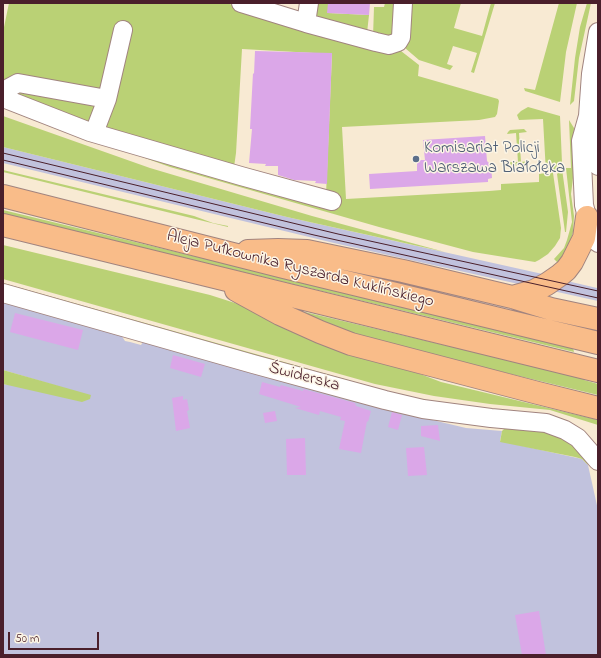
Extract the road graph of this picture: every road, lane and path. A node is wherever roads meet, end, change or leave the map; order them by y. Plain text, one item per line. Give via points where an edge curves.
1 (309, 3) edge
2 (403, 3) edge
3 (246, 4) edge
4 (306, 23) junction
5 (123, 30) dead end
6 (598, 32) edge
7 (3, 91) edge
8 (3, 98) edge
9 (107, 99) junction
10 (588, 116) junction
11 (94, 133) junction
12 (598, 166) edge
13 (3, 196) edge
14 (332, 201) dead end
15 (587, 217) junction
16 (3, 225) edge
17 (598, 243) edge
18 (225, 252) junction
19 (210, 276) junction
20 (3, 293) edge
21 (512, 297) junction
22 (598, 319) edge
23 (598, 343) edge
24 (588, 369) edge
25 (598, 408) edge
26 (598, 461) edge

1 - 4 street
2 - 4 street via 401,37 398,42 389,45
3 - 4 street
5 - 9 street
6 - 10 street
7 - 9 street via 18,83
8 - 11 street
9 - 11 street
10 - 12 street via 595,140
10 - 15 street via 581,141 583,195
11 - 14 street
13 - 18 main road, Aleja Pułkownika Ryszarda Kuklińskiego
15 - 17 street
15 - 21 main road via 584,238 566,270 553,281 534,291
16 - 19 main road, Aleja Pułkownika Ryszarda Kuklińskiego
18 - 21 main road via 307,251
18 - 23 main road, Aleja Pułkownika Ryszarda Kuklińskiego
19 - 24 main road, Aleja Pułkownika Ryszarda Kuklińskiego
19 - 25 main road via 280,314 351,344
20 - 26 street, Świderska via 423,409 546,423 578,438
21 - 22 main road

